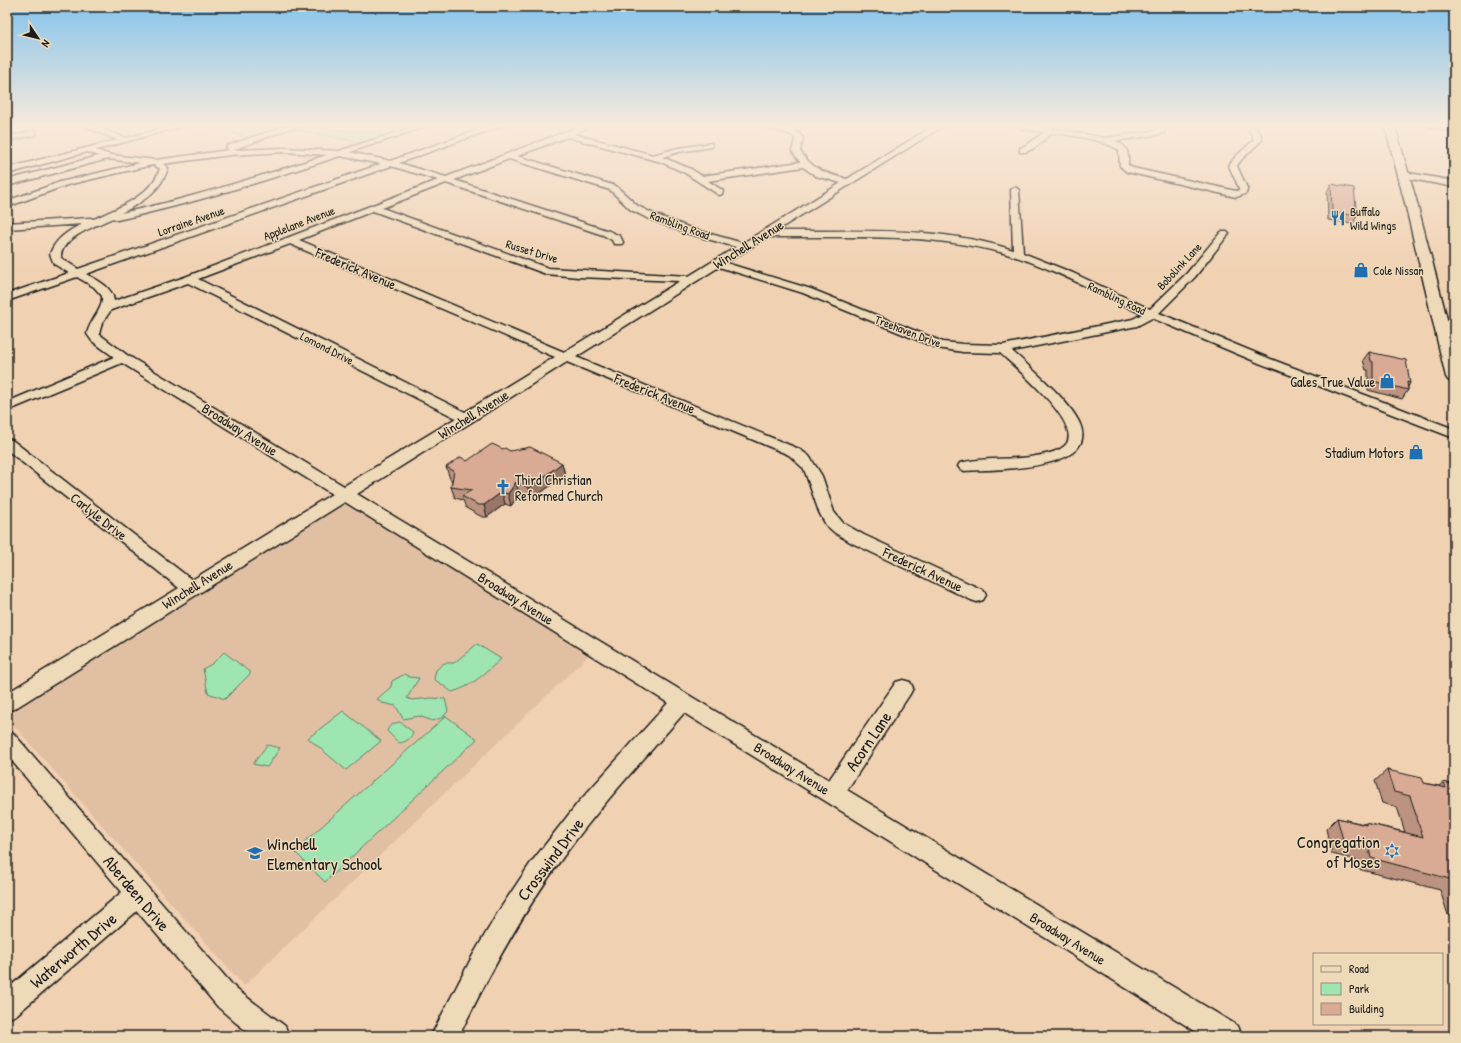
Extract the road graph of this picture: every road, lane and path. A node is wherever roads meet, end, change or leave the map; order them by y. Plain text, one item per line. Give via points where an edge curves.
1 (39, 175) edge
2 (101, 175) edge
3 (162, 175) edge
4 (271, 175) edge
5 (360, 175) edge
6 (428, 175) edge
7 (460, 175) edge
8 (570, 175) edge
9 (693, 175) edge
10 (731, 175) edge
11 (822, 175) edge
12 (860, 175) edge
13 (1150, 175) edge
14 (1237, 175) edge
15 (1404, 175) joint
16 (701, 179) junction
17 (446, 180) junction
18 (849, 182) junction
19 (7, 183) edge
20 (1454, 184) edge
21 (1015, 190) dead end
22 (719, 192) dead end
23 (7, 204) edge
24 (372, 208) junction
25 (99, 220) junction
26 (7, 226) edge
27 (764, 234) junction
28 (1224, 234) dead end
29 (290, 240) junction
30 (618, 242) dead end
31 (744, 246) junction
32 (1018, 254) junction
33 (717, 263) junction
34 (76, 274) junction
35 (189, 279) junction
36 (690, 279) junction
37 (7, 298) edge
38 (108, 307) junction
39 (1152, 314) junction
40 (1003, 350) junction
41 (565, 357) junction
42 (123, 358) junction
43 (1454, 377) edge
44 (7, 407) edge
45 (466, 418) junction
46 (1454, 434) edge
47 (7, 443) edge
48 (965, 466) dead end
49 (344, 493) junction
50 (191, 588) junction
51 (977, 595) dead end
52 (903, 688) dead end
53 (683, 700) junction
54 (7, 703) edge
55 (7, 740) edge
56 (833, 793) junction
57 (138, 894) junction
58 (7, 1006) edge
59 (276, 1036) edge
60 (445, 1036) edge
61 (1228, 1036) edge

1 - 19 street
2 - 23 street via 46,188
3 - 25 street via 152,190
4 - 25 street via 182,203
5 - 34 street, Lorraine Avenue
6 - 17 street
7 - 17 street, Applelane Avenue
8 - 31 street, Rambling Road via 619,191 630,204 654,218
9 - 16 street
10 - 16 street
11 - 18 street
12 - 18 street, Winchell Avenue
13 - 14 street via 1239,194 1243,192 1243,188
15 - 20 street
15 - 43 main road
16 - 22 street
17 - 24 street, Applelane Avenue
17 - 30 street via 606,233
18 - 27 street, Winchell Avenue
21 - 32 street
24 - 29 street, Applelane Avenue
24 - 36 street, Russet Drive via 546,271
25 - 26 street
25 - 34 street via 73,234 55,253 58,262
27 - 31 street, Winchell Avenue
27 - 32 street, Rambling Road via 911,236 966,242
28 - 39 street, Bobolink Lane via 1191,275
29 - 35 street, Applelane Avenue
29 - 41 street, Frederick Avenue
31 - 33 street, Winchell Avenue
32 - 39 street, Rambling Road
33 - 36 street, Winchell Avenue
33 - 40 street, Treehaven Drive via 807,291 934,343 963,348
34 - 37 street, Lorraine Avenue
34 - 38 street via 104,290 108,295
35 - 38 street, Applelane Avenue
35 - 45 street, Lomond Drive
36 - 41 street, Winchell Avenue
38 - 42 street, Broadway Avenue via 95,326 94,334
39 - 40 street, Treehaven Drive via 1124,326
39 - 46 street, Rambling Road
40 - 48 street via 1063,407 1072,423 1076,440 1065,452 1052,456
41 - 45 street, Winchell Avenue
41 - 51 street, Frederick Avenue via 794,452 810,465 824,507 837,526 858,539
42 - 44 street
42 - 49 street, Broadway Avenue
45 - 49 street, Winchell Avenue
47 - 50 street, Carlyle Drive
49 - 50 street, Winchell Avenue
49 - 53 street, Broadway Avenue
50 - 54 street, Winchell Avenue
52 - 56 street, Acorn Lane
53 - 56 street, Broadway Avenue
53 - 60 street, Crosswind Drive via 554,849 489,950
55 - 57 street, Aberdeen Drive
56 - 61 street, Broadway Avenue
57 - 58 street, Waterworth Drive
57 - 59 street, Aberdeen Drive via 227,998

